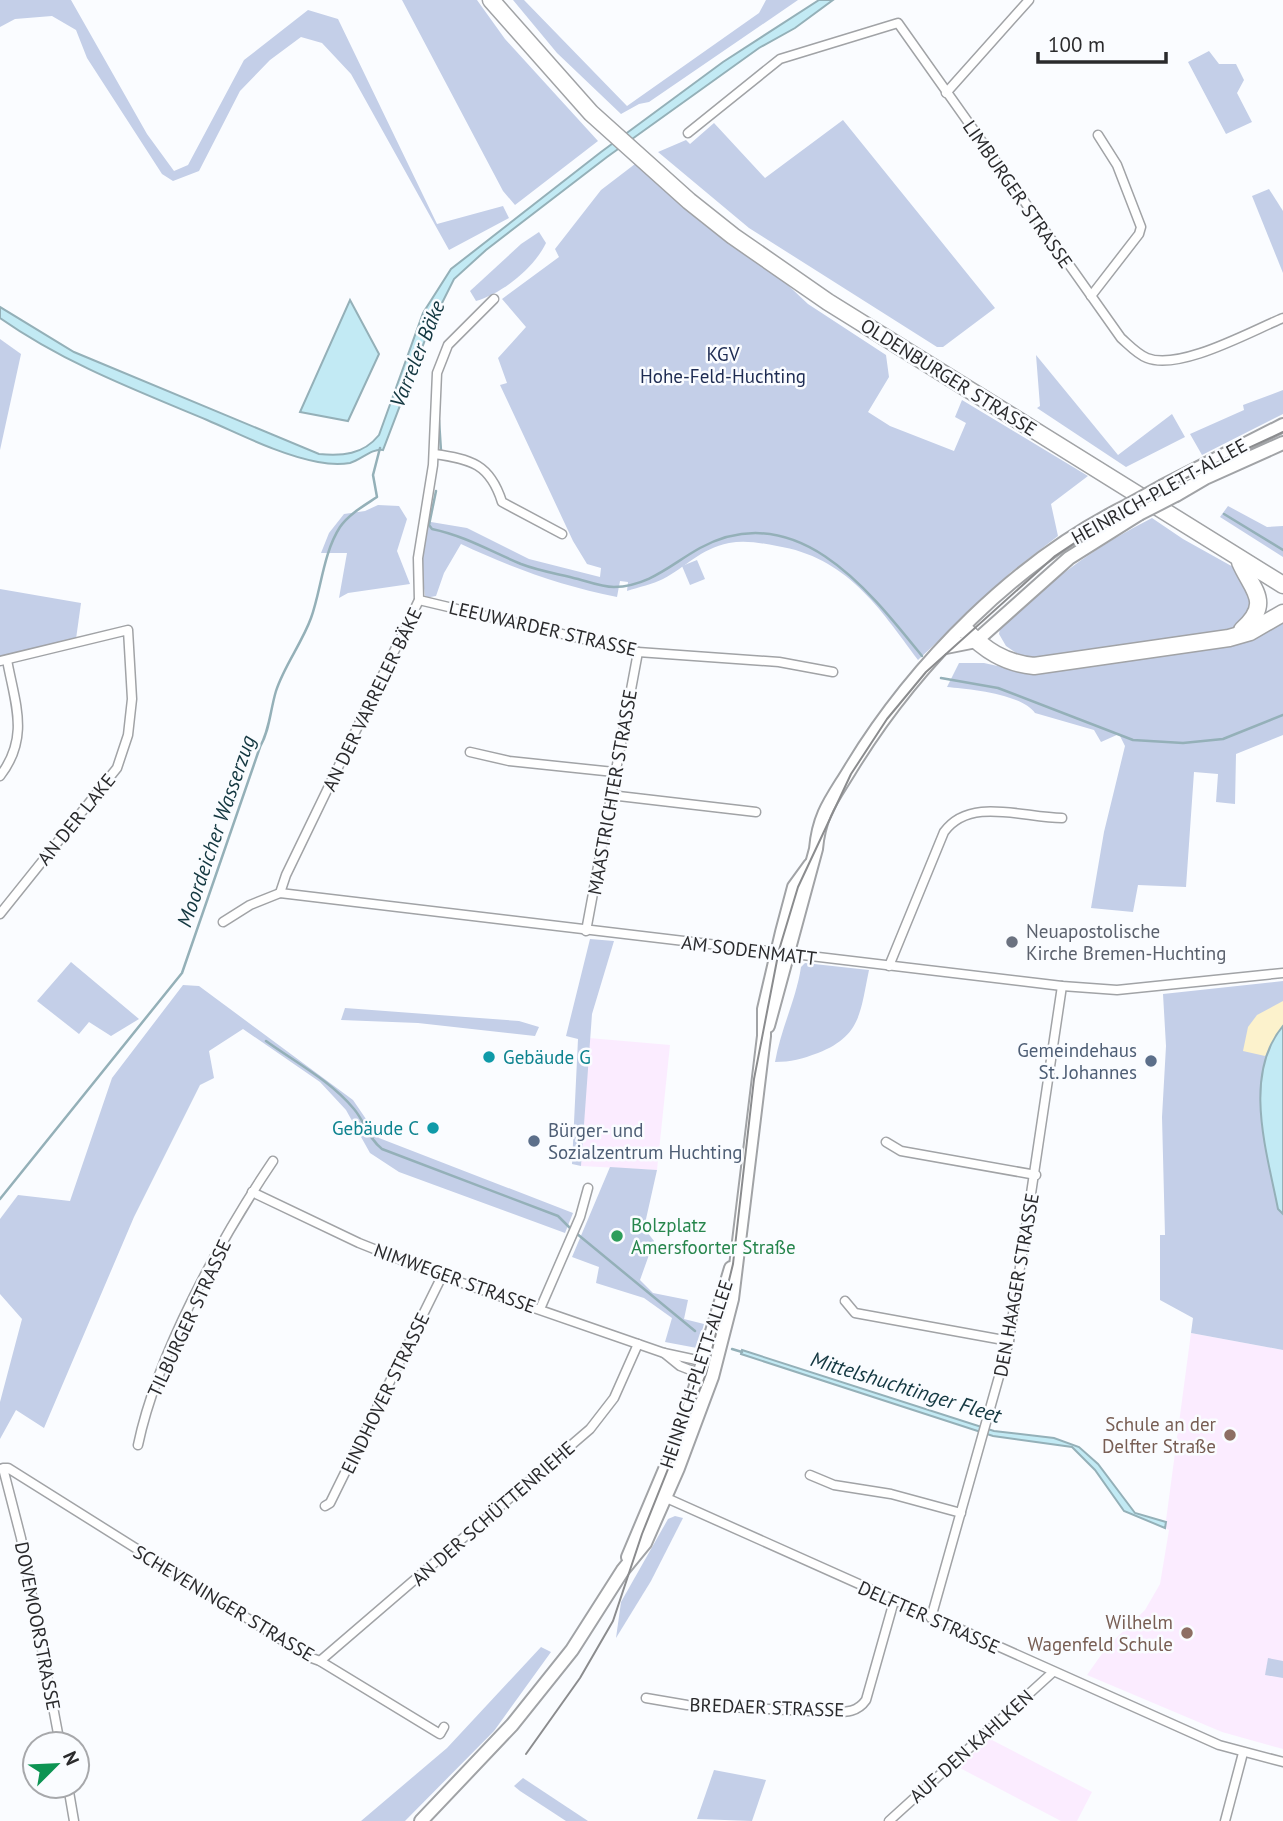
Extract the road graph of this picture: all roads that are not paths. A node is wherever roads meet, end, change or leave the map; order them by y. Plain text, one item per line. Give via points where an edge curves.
1 (491, 0) edge
2 (504, 0) edge
3 (1029, 0) edge
4 (946, 93) junction
5 (611, 125) junction
6 (688, 133) dead end
7 (1098, 135) dead end
8 (646, 158) junction
9 (1091, 296) junction
10 (494, 299) dead end
11 (1283, 318) edge
12 (1283, 425) edge
13 (1283, 443) edge
14 (434, 454) junction
15 (562, 534) dead end
16 (1237, 557) junction
17 (1283, 573) edge
18 (1283, 585) edge
19 (419, 600) junction
20 (1283, 613) edge
21 (964, 629) junction
22 (1235, 637) junction
23 (976, 641) junction
24 (946, 647) junction
25 (638, 652) junction
26 (3, 661) edge
27 (834, 672) dead end
28 (470, 752) dead end
29 (614, 772) junction
30 (0, 776) edge
31 (610, 795) junction
32 (756, 812) dead end
33 (1062, 818) dead end
34 (280, 893) junction
35 (0, 914) edge
36 (223, 922) dead end
37 (586, 931) junction
38 (781, 954) junction
39 (889, 966) junction
40 (1283, 973) edge
41 (1062, 986) junction
42 (886, 1142) dead end
43 (273, 1161) dead end
44 (1036, 1175) junction
45 (588, 1188) dead end
46 (252, 1192) junction
47 (736, 1254) junction
48 (443, 1276) junction
49 (845, 1301) dead end
50 (540, 1309) junction
51 (1009, 1341) junction
52 (638, 1344) junction
53 (664, 1353) junction
54 (705, 1360) junction
55 (707, 1374) junction
56 (138, 1445) dead end
57 (3, 1468) joint
58 (810, 1475) dead end
59 (661, 1495) junction
60 (325, 1506) dead end
61 (961, 1513) junction
62 (894, 1601) junction
63 (931, 1618) junction
64 (320, 1661) junction
65 (1053, 1672) junction
66 (646, 1698) dead end
67 (444, 1727) dead end
68 (57, 1730) edge
69 (1243, 1753) junction
70 (1283, 1762) edge
71 (70, 1800) edge
72 (74, 1821) edge
73 (421, 1821) edge
74 (889, 1821) edge
75 (1225, 1821) edge

1 - 5 highway via 573,95
2 - 5 highway
3 - 4 street
4 - 6 street, LIMBURGER STRASSE via 898,23 780,58
4 - 9 street, LIMBURGER STRASSE
5 - 8 highway, OLDENBURGER STRASSE
7 - 9 street via 1117,165 1141,227
8 - 16 highway, OLDENBURGER STRASSE via 733,236 804,286
8 - 17 highway, OLDENBURGER STRASSE via 835,295
9 - 11 street, LIMBURGER STRASSE via 1121,338 1147,358 1161,361 1189,356
10 - 14 street, AN DER VARRELER BÄKE via 441,356 435,389
12 - 21 main road, HEINRICH-PLETT-ALLEE, bridge via 1163,486 1055,550
13 - 23 main road, HEINRICH-PLETT-ALLEE, bridge via 1205,478 1069,558
14 - 15 street via 475,463 497,486 502,502
14 - 19 street, AN DER VARRELER BÄKE via 418,558
16 - 18 highway, OLDENBURGER STRASSE
16 - 22 highway via 1255,586 1258,603 1253,618
19 - 25 street, LEEUWARDER STRASSE
19 - 34 street, AN DER VARRELER BÄKE
20 - 22 highway
21 - 23 highway
21 - 24 main road, HEINRICH-PLETT-ALLEE
22 - 23 highway via 1034,666 1005,660
23 - 24 main road
24 - 38 main road, HEINRICH-PLETT-ALLEE via 904,689 819,822 816,849
25 - 27 street, LEEUWARDER STRASSE via 779,662
25 - 29 street, MAASTRICHTER STRASSE
26 - 30 street via 20,727 13,760
26 - 35 street, AN DER LAKE via 128,630 132,699 128,735 117,768
28 - 29 street
29 - 31 street, MAASTRICHTER STRASSE
31 - 32 street
31 - 37 street, MAASTRICHTER STRASSE
33 - 39 street via 982,811 967,813 951,823
34 - 36 street, AM SODENMATT
34 - 37 street, AM SODENMATT
37 - 38 street, AM SODENMATT
38 - 39 street, AM SODENMATT
38 - 47 main road, HEINRICH-PLETT-ALLEE via 775,1006 764,1036
39 - 41 street, AM SODENMATT
40 - 41 street, AM SODENMATT via 1117,990
41 - 44 street, DEN HAAGER STRASSE
42 - 44 street via 901,1151
43 - 46 street, TILBURGER STRASSE
44 - 51 street, DEN HAAGER STRASSE
45 - 50 street
46 - 48 street, NIMWEGER STRASSE via 359,1243
46 - 56 street, TILBURGER STRASSE via 181,1326 144,1416
47 - 54 main road, HEINRICH-PLETT-ALLEE
47 - 55 main road, HEINRICH-PLETT-ALLEE via 732,1299
48 - 50 street, NIMWEGER STRASSE
48 - 60 street, EINDHOVER STRASSE
49 - 51 street via 855,1313
50 - 52 street, NIMWEGER STRASSE
51 - 61 street, DEN HAAGER STRASSE
52 - 53 street, NIMWEGER STRASSE
52 - 64 street, AN DER SCHÜTTENRIEHE via 614,1398 590,1429
53 - 54 street, NIMWEGER STRASSE
53 - 55 street, NIMWEGER STRASSE
54 - 55 main road, HEINRICH-PLETT-ALLEE
55 - 59 main road, HEINRICH-PLETT-ALLEE
57 - 64 street, SCHEVENINGER STRASSE
57 - 68 street, DOVEMOORSTRASSE
58 - 61 street via 834,1485
59 - 62 street, DELFTER STRASSE
59 - 73 main road, HEINRICH-PLETT-ALLEE via 645,1543 548,1682
61 - 63 street, DEN HAAGER STRASSE
62 - 63 street, DELFTER STRASSE
62 - 66 street, BREDAER STRASSE via 861,1708 830,1712 698,1706
63 - 65 street, DELFTER STRASSE
64 - 67 street, SCHEVENINGER STRASSE via 439,1734
65 - 69 street, DELFTER STRASSE
65 - 74 street, AUF DEN KAHLKEN
69 - 70 street, DELFTER STRASSE
69 - 75 street
71 - 72 street

